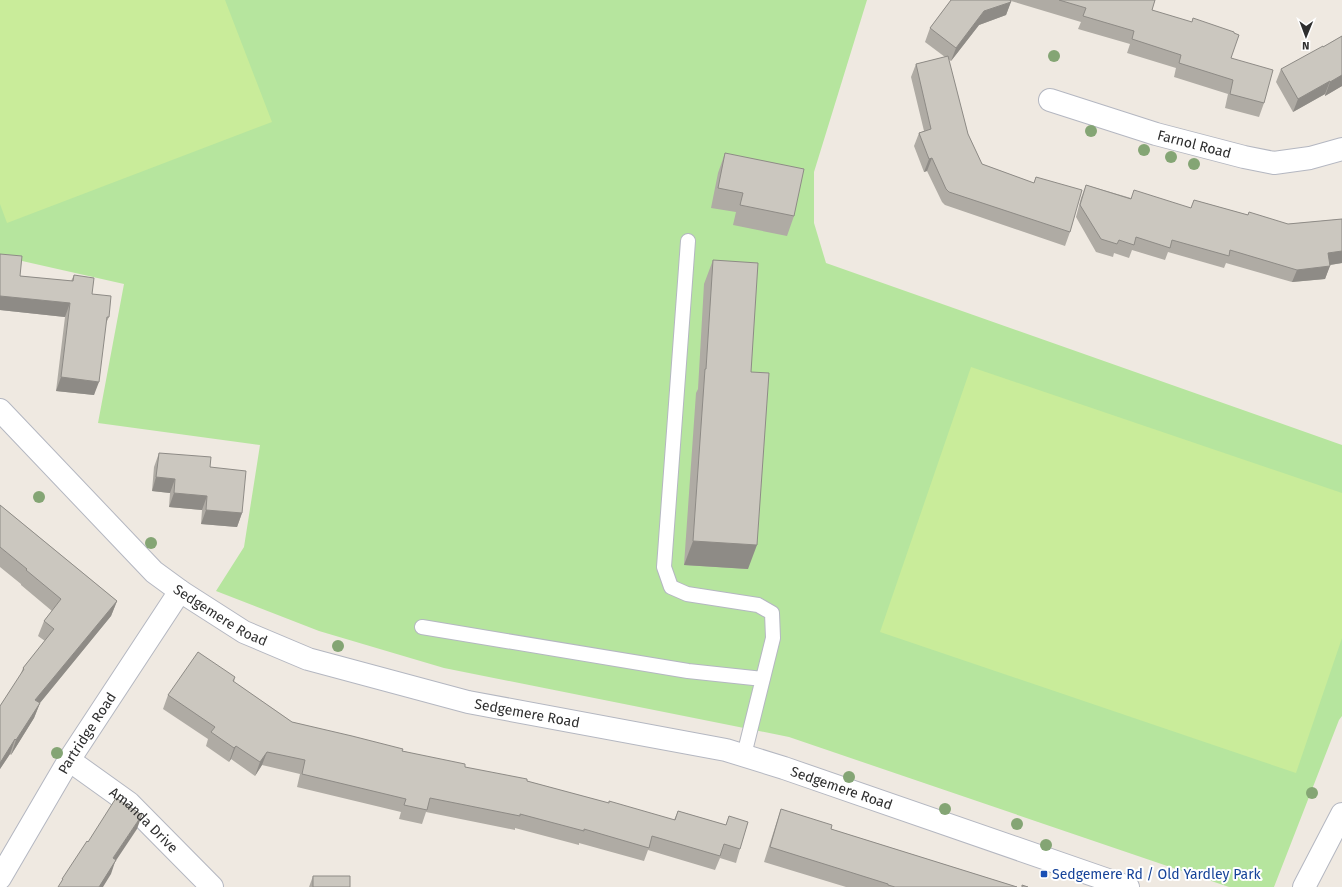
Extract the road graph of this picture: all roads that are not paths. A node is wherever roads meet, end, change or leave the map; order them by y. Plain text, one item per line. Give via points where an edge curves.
1 (1050, 100) dead end
2 (1342, 149) edge
3 (688, 241) dead end
4 (0, 410) edge
5 (180, 591) junction
6 (422, 627) dead end
7 (763, 679) junction
8 (744, 755) junction
9 (69, 760) junction
10 (1342, 814) edge
11 (0, 878) edge
12 (212, 887) edge
13 (1128, 887) edge
14 (1304, 887) edge

1 - 2 street, Farnol Road via 1156,134 1274,163 1310,158
3 - 7 lane via 664,567 671,587 682,592 758,605 772,613 773,638
4 - 5 street, Sedgemere Road via 154,572
5 - 8 street, Sedgemere Road via 244,632 308,659 468,702
5 - 9 street, Partridge Road
6 - 7 lane via 688,671
7 - 8 lane
8 - 13 street, Sedgemere Road
9 - 11 street, Partridge Road
9 - 12 street, Amanda Drive via 129,803
10 - 14 street

